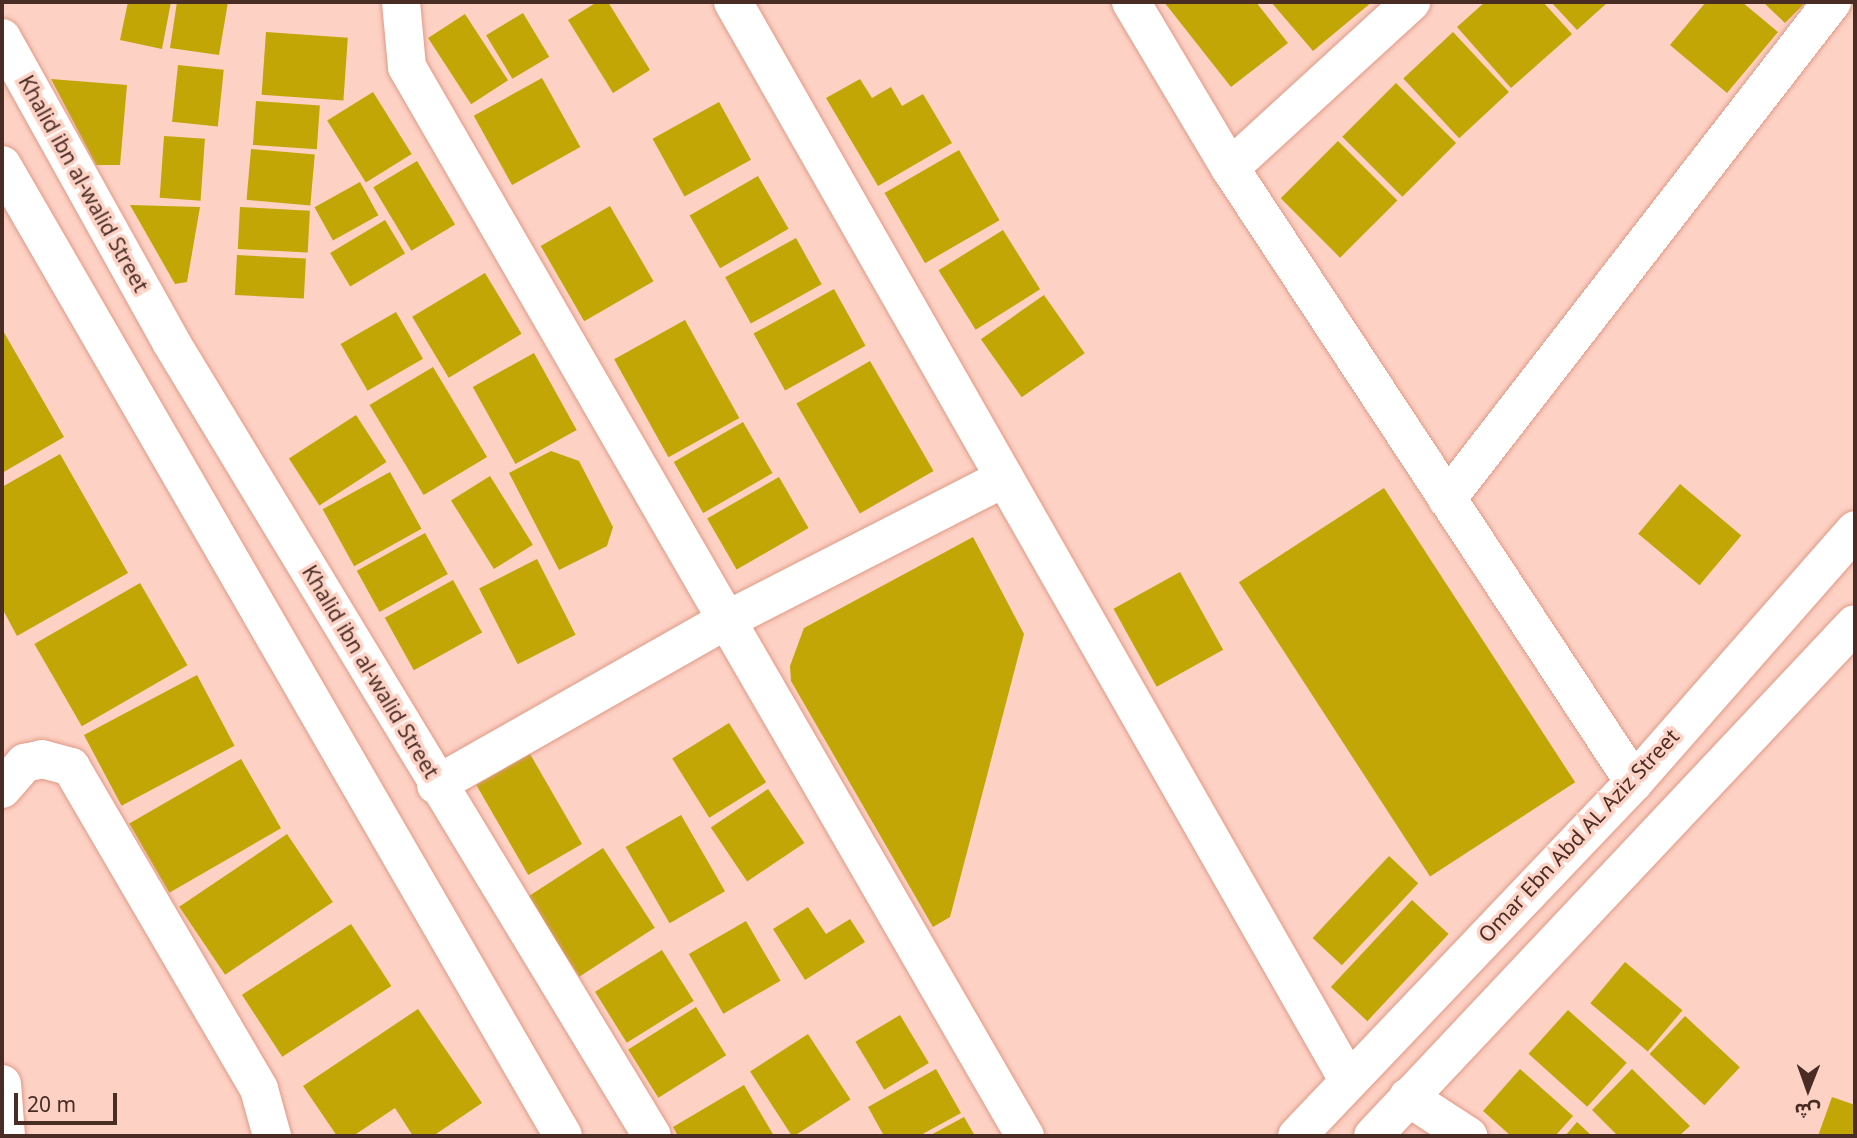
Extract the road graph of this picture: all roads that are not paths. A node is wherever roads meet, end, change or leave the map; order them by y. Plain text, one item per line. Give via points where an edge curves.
1 (401, 2) edge
2 (733, 2) edge
3 (1131, 2) edge
4 (1411, 2) edge
5 (1832, 2) edge
6 (2, 38) edge
7 (2, 165) edge
8 (1230, 168) junction
9 (1004, 478) junction
10 (1447, 499) junction
11 (1855, 530) edge
12 (723, 622) junction
13 (1855, 624) edge
14 (1634, 782) junction
15 (436, 785) junction
16 (2, 789) edge
17 (1347, 1078) junction
18 (2, 1084) edge
19 (1408, 1097) junction
20 (6, 1136) edge
21 (272, 1136) edge
22 (563, 1136) edge
23 (652, 1136) edge
24 (1025, 1136) edge
25 (1297, 1136) edge
26 (1373, 1136) edge
27 (1468, 1136) edge

1 - 12 street via 407,67
2 - 9 street
3 - 8 street
4 - 8 street
5 - 10 street
6 - 15 street, Khalid ibn al-walid Street via 171,342
7 - 22 street
8 - 10 street
9 - 12 street, Khalid ibn al-walid Street
9 - 17 street
10 - 14 street
11 - 14 street, Omar Ebn Abd AL Aziz Street
12 - 15 street, Khalid ibn al-walid Street
12 - 24 street
13 - 19 street
14 - 17 street, Omar Ebn Abd AL Aziz Street
15 - 23 street
16 - 21 street via 25,763 42,759 71,767 259,1088
17 - 25 street, Omar Ebn Abd AL Aziz Street
18 - 20 street
19 - 26 street
19 - 27 street

